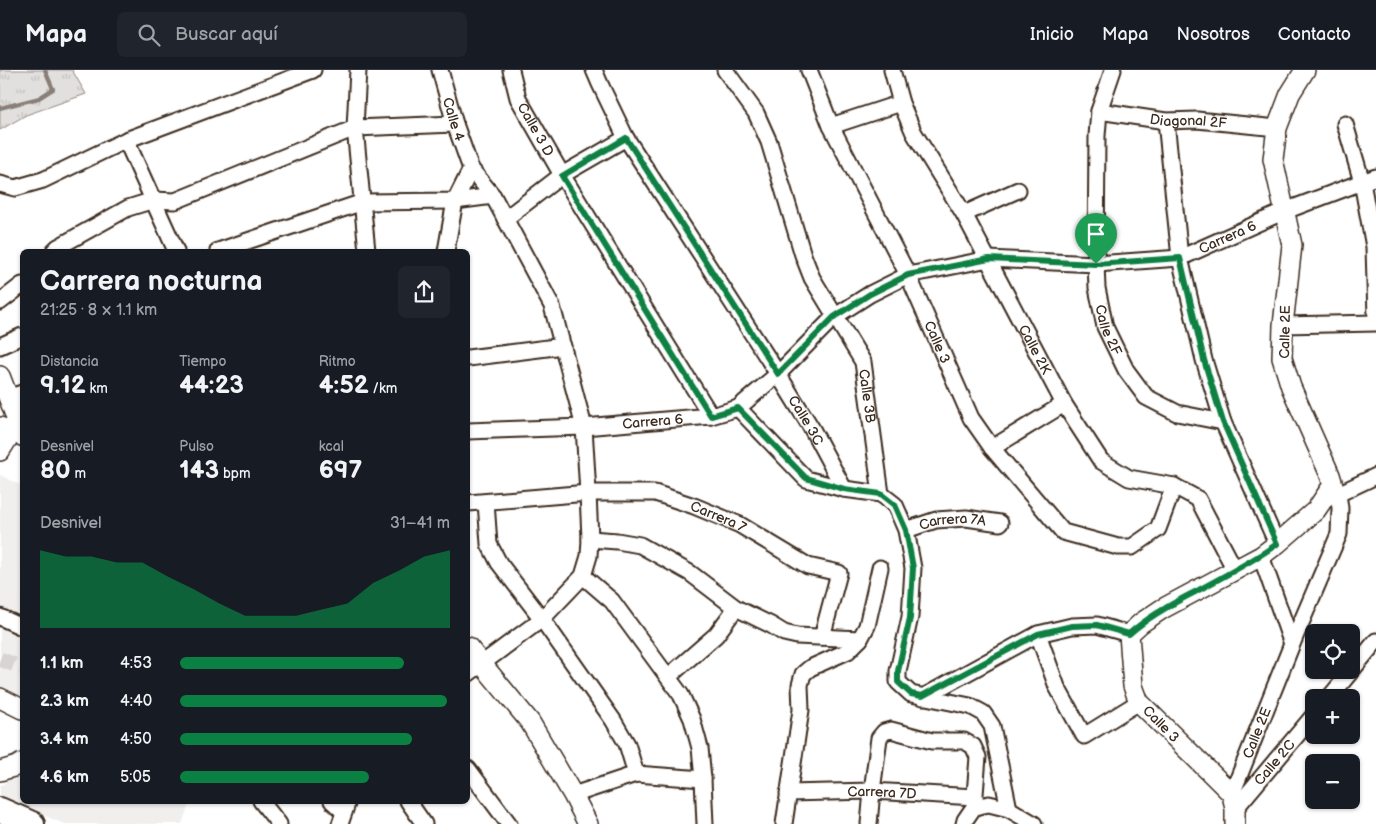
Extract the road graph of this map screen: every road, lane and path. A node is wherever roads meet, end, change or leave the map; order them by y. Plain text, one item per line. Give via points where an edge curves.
1 (313, 70) edge
2 (358, 70) edge
3 (440, 70) edge
4 (511, 70) edge
5 (594, 70) edge
6 (725, 70) edge
7 (809, 70) edge
8 (892, 70) edge
9 (1113, 70) edge
10 (1305, 70) edge
11 (901, 103) junction
12 (1099, 111) junction
13 (1166, 120) junction
14 (455, 124) junction
15 (1345, 124) dead end
16 (831, 126) junction
17 (354, 128) junction
18 (1277, 128) junction
19 (626, 138) junction
20 (126, 140) junction
21 (471, 168) junction
22 (562, 176) junction
23 (1369, 180) edge
24 (0, 184) edge
25 (1018, 190) dead end
26 (493, 196) junction
27 (154, 200) junction
28 (455, 201) junction
29 (363, 202) junction
30 (1285, 212) junction
31 (964, 214) junction
32 (505, 219) junction
33 (56, 249) edge
34 (175, 249) edge
35 (224, 249) edge
36 (367, 249) edge
37 (446, 249) edge
38 (1180, 258) junction
39 (989, 259) junction
40 (1096, 264) junction
41 (908, 275) junction
42 (20, 287) edge
43 (0, 302) edge
44 (834, 317) junction
45 (1376, 318) edge
46 (1376, 323) edge
47 (1282, 325) junction
48 (20, 337) edge
49 (0, 346) edge
50 (563, 346) junction
51 (470, 358) edge
52 (778, 374) junction
53 (0, 376) edge
54 (15, 396) edge
55 (1064, 404) junction
56 (738, 408) junction
57 (711, 416) junction
58 (1223, 422) junction
59 (584, 427) junction
60 (470, 431) edge
61 (14, 432) edge
62 (992, 448) junction
63 (0, 451) edge
64 (1376, 476) edge
65 (1174, 486) junction
66 (844, 489) junction
67 (1335, 490) junction
68 (588, 493) junction
69 (881, 494) junction
70 (486, 502) junction
71 (470, 503) edge
72 (1000, 523) dead end
73 (906, 530) junction
74 (590, 540) junction
75 (1277, 544) junction
76 (1260, 556) junction
77 (880, 568) dead end
78 (1235, 570) junction
79 (583, 576) junction
80 (736, 608) junction
81 (0, 617) edge
82 (542, 619) junction
83 (20, 626) edge
84 (1038, 634) junction
85 (1129, 634) junction
86 (822, 637) junction
87 (860, 639) junction
88 (1376, 641) edge
89 (1292, 644) junction
90 (470, 653) edge
91 (475, 668) edge
92 (668, 677) junction
93 (1336, 689) edge
94 (922, 696) junction
95 (0, 698) edge
96 (1139, 702) junction
97 (20, 707) edge
98 (1305, 726) edge
99 (20, 764) edge
100 (0, 771) edge
101 (470, 772) edge
102 (636, 774) junction
103 (703, 779) junction
104 (872, 791) junction
105 (788, 793) junction
106 (573, 795) junction
107 (975, 802) junction
108 (263, 804) edge
109 (410, 804) edge
110 (1009, 809) junction
111 (1234, 809) edge
112 (0, 810) edge
113 (32, 824) edge
114 (279, 824) edge
115 (424, 824) edge
116 (509, 824) edge
117 (588, 824) edge
118 (705, 824) edge
119 (784, 824) edge
120 (869, 824) edge
121 (964, 824) edge
122 (1034, 824) edge

1 - 20 street
2 - 17 street
3 - 14 street, Calle 4
4 - 22 street, Calle 3 D via 518,98
5 - 19 street, Calle 3C
6 - 44 street, Calle 3B via 756,113 766,134 803,255
7 - 16 street, Calle 3
8 - 11 street, Calle 2K
9 - 12 street, Calle 2F
10 - 18 street, Calle 2E via 1290,94
11 - 16 street
11 - 31 street, Calle 2K via 914,133
12 - 13 street, Diagonal 2F
12 - 40 street, Calle 2F
13 - 18 street, Diagonal 2F
13 - 38 street
14 - 17 street
14 - 21 street, Calle 4
15 - 23 street
16 - 41 street, Calle 3
17 - 27 street via 175,201
17 - 29 street
18 - 30 street, Calle 2E via 1273,159
19 - 22 street
19 - 52 street, Calle 3C
20 - 24 street via 44,180 15,188
20 - 27 street
21 - 26 street, Calle 4
21 - 28 street
22 - 32 street
22 - 57 street, Calle 3 D
23 - 30 street, Carrera 6
23 - 45 street
25 - 31 street
26 - 28 street
26 - 32 street, Calle 4
27 - 33 street via 128,208
27 - 34 street
28 - 29 street
28 - 37 street
29 - 35 street
29 - 36 street
30 - 38 street, Carrera 6
30 - 47 street, Calle 2E via 1292,245
31 - 39 street, Calle 2K
32 - 50 street, Calle 4 via 552,306
38 - 40 street, Carrera 6
38 - 58 street via 1204,360
39 - 40 street, Carrera 6
39 - 41 street, Carrera 6
39 - 55 street, Calle 2K
40 - 58 street, Calle 2F via 1105,327 1126,370 1146,397 1177,413
41 - 44 street, Carrera 6
41 - 62 street, Calle 3 via 971,418
42 - 43 street
44 - 52 street, Carrera 6
44 - 69 street, Calle 3B via 862,362
46 - 47 street
47 - 67 street, Calle 2E via 1282,358 1291,387
48 - 49 street
50 - 51 street
50 - 59 street, Calle 4
52 - 56 street, Carrera 6
52 - 66 street, Calle 3C
53 - 54 street
54 - 61 street
55 - 62 street
55 - 65 street, Calle 2K via 1101,461 1129,478
56 - 57 street, Carrera 6
56 - 66 street via 806,478
57 - 59 street, Carrera 6
58 - 75 street
59 - 60 street, Carrera 6
59 - 68 street, Calle 4
61 - 63 street
62 - 65 street, Calle 3 via 1063,532 1118,547 1132,547 1158,528
64 - 67 street
65 - 78 street, Calle 2K via 1198,498
66 - 69 street
67 - 75 street
67 - 89 street, Calle 2E via 1340,508 1339,534
68 - 70 street, Carrera 7
68 - 74 street, Calle 4
68 - 86 street, Carrera 7 via 655,493 671,498 740,525 808,566 839,573
69 - 73 street via 895,505
70 - 71 street, Carrera 7
70 - 82 street via 489,544 499,563
72 - 73 street, Carrera 7A via 966,518 936,520
73 - 94 street via 913,568 910,618 898,682 911,694
74 - 79 street, Calle 4
74 - 80 street via 640,545 690,573
75 - 76 street
76 - 78 street
76 - 89 street
77 - 87 street via 867,626
78 - 85 street via 1162,609
79 - 82 street
79 - 92 street via 612,601
80 - 86 street via 784,633
80 - 92 street via 716,635
81 - 83 street
82 - 91 street
82 - 102 street via 613,720 627,744
84 - 85 street via 1072,626 1097,625
84 - 94 street
84 - 96 street via 1057,687 1084,736
85 - 96 street, Calle 3 via 1133,686
86 - 87 street
87 - 105 street via 848,650 803,674 801,710
88 - 93 street
89 - 111 street, Calle 2E
90 - 91 street
91 - 106 street via 530,722
92 - 103 street via 692,719 700,748
94 - 110 street via 970,706 982,713 992,726
95 - 97 street
96 - 111 street, Calle 3
98 - 111 street, Calle 2C
99 - 100 street
101 - 116 street
102 - 103 street
102 - 106 street
103 - 118 street
104 - 105 street, Carrera 7D
104 - 107 street, Carrera 7D
104 - 107 street via 879,738 891,730 932,741 964,742 974,746 978,756
104 - 120 street
105 - 119 street
106 - 117 street
107 - 110 street, Carrera 7D
107 - 121 street
108 - 114 street
109 - 115 street
110 - 122 street
112 - 113 main road

